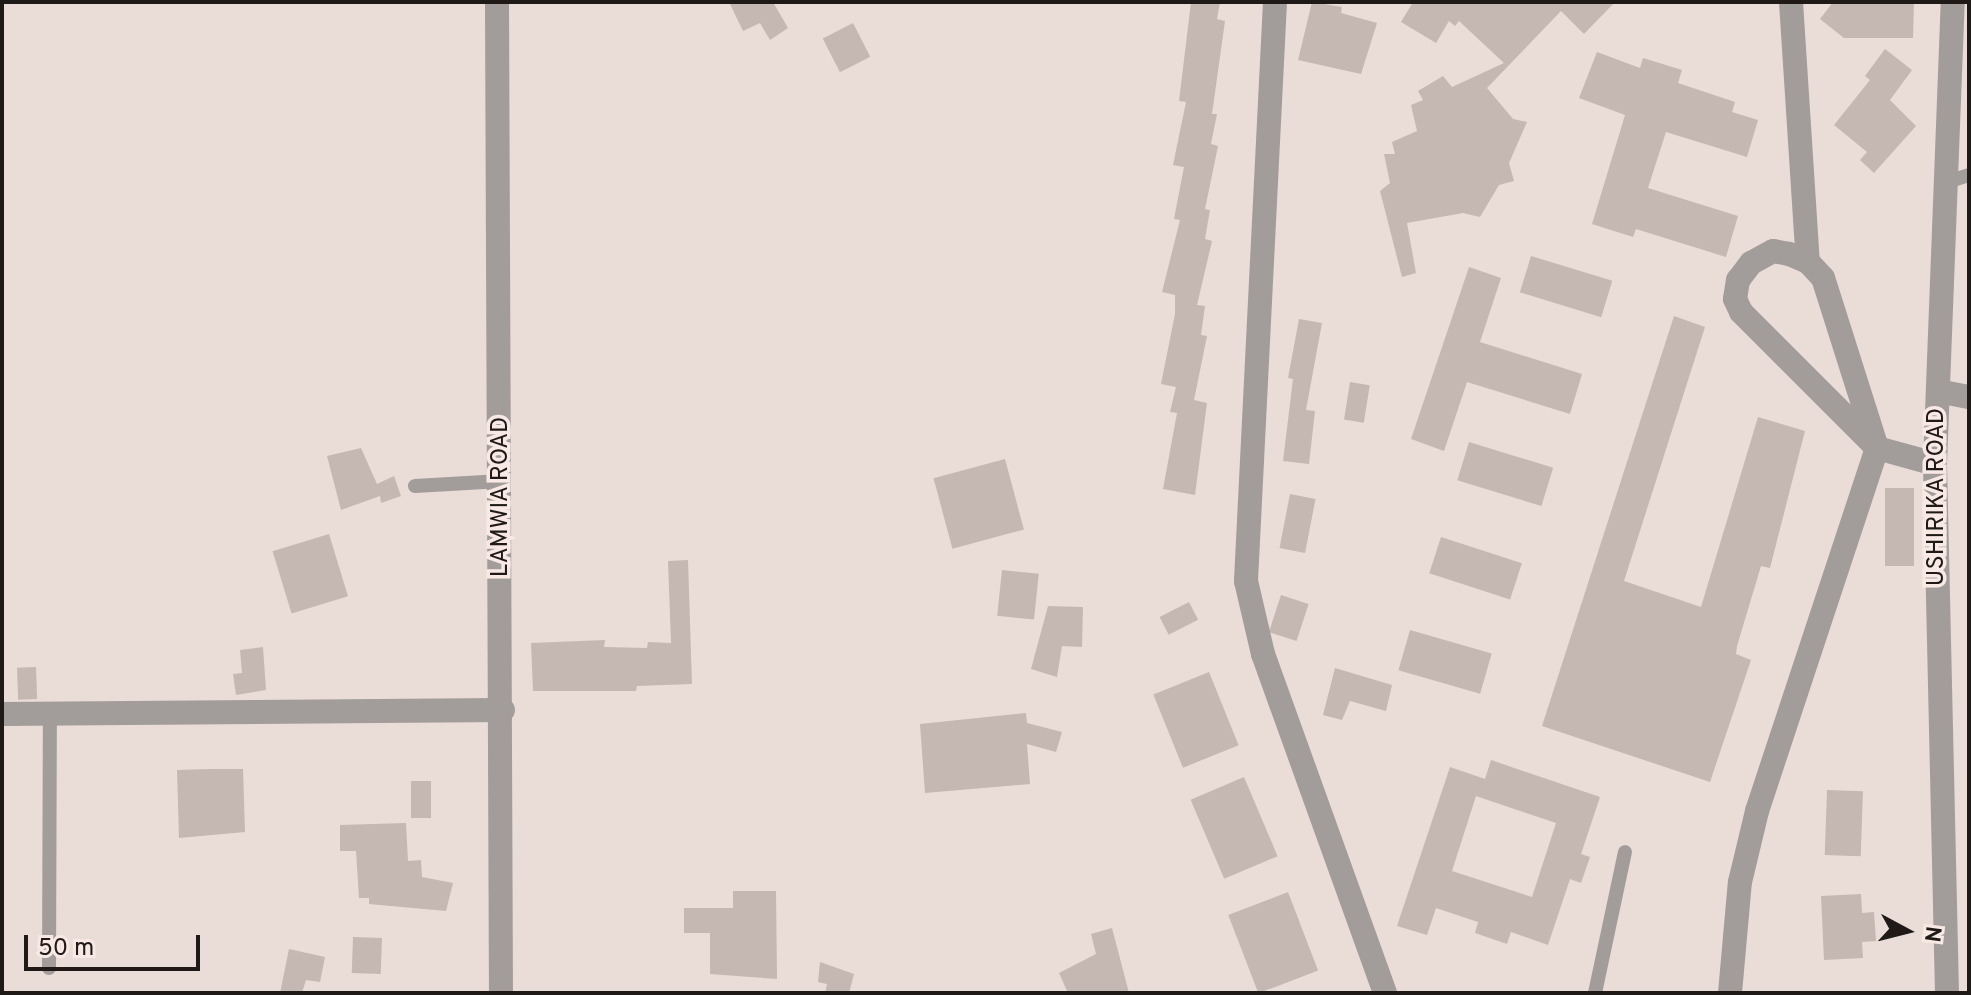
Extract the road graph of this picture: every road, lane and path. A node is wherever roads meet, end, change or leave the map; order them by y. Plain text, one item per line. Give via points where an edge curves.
1 (497, 2) edge
2 (1275, 2) edge
3 (1791, 2) edge
4 (1953, 2) edge
5 (1969, 175) edge
6 (1942, 183) junction
7 (1808, 262) junction
8 (1938, 391) junction
9 (1969, 397) edge
10 (1877, 448) junction
11 (1935, 464) junction
12 (502, 481) junction
13 (415, 486) dead end
14 (503, 710) junction
15 (2, 714) edge
16 (50, 715) junction
17 (1625, 852) dead end
18 (49, 968) dead end
19 (501, 993) edge
20 (1385, 993) edge
21 (1595, 993) edge
22 (1730, 993) edge
23 (1947, 993) edge

1 - 12 street, LAMWIA ROAD
2 - 20 street via 1246,581 1263,654
3 - 7 street
4 - 6 street, USHIRIKA ROAD
5 - 6 lane
6 - 8 street, USHIRIKA ROAD
7 - 10 street via 1823,278
7 - 10 street via 1773,251 1751,263 1738,280 1735,299 1741,312
8 - 9 street
8 - 11 street, USHIRIKA ROAD
10 - 11 street
10 - 22 street via 1757,811 1740,882
11 - 23 street, USHIRIKA ROAD
12 - 13 lane
12 - 14 street, LAMWIA ROAD
14 - 16 street
14 - 19 street, LAMWIA ROAD
15 - 16 street
16 - 18 lane
17 - 21 lane

